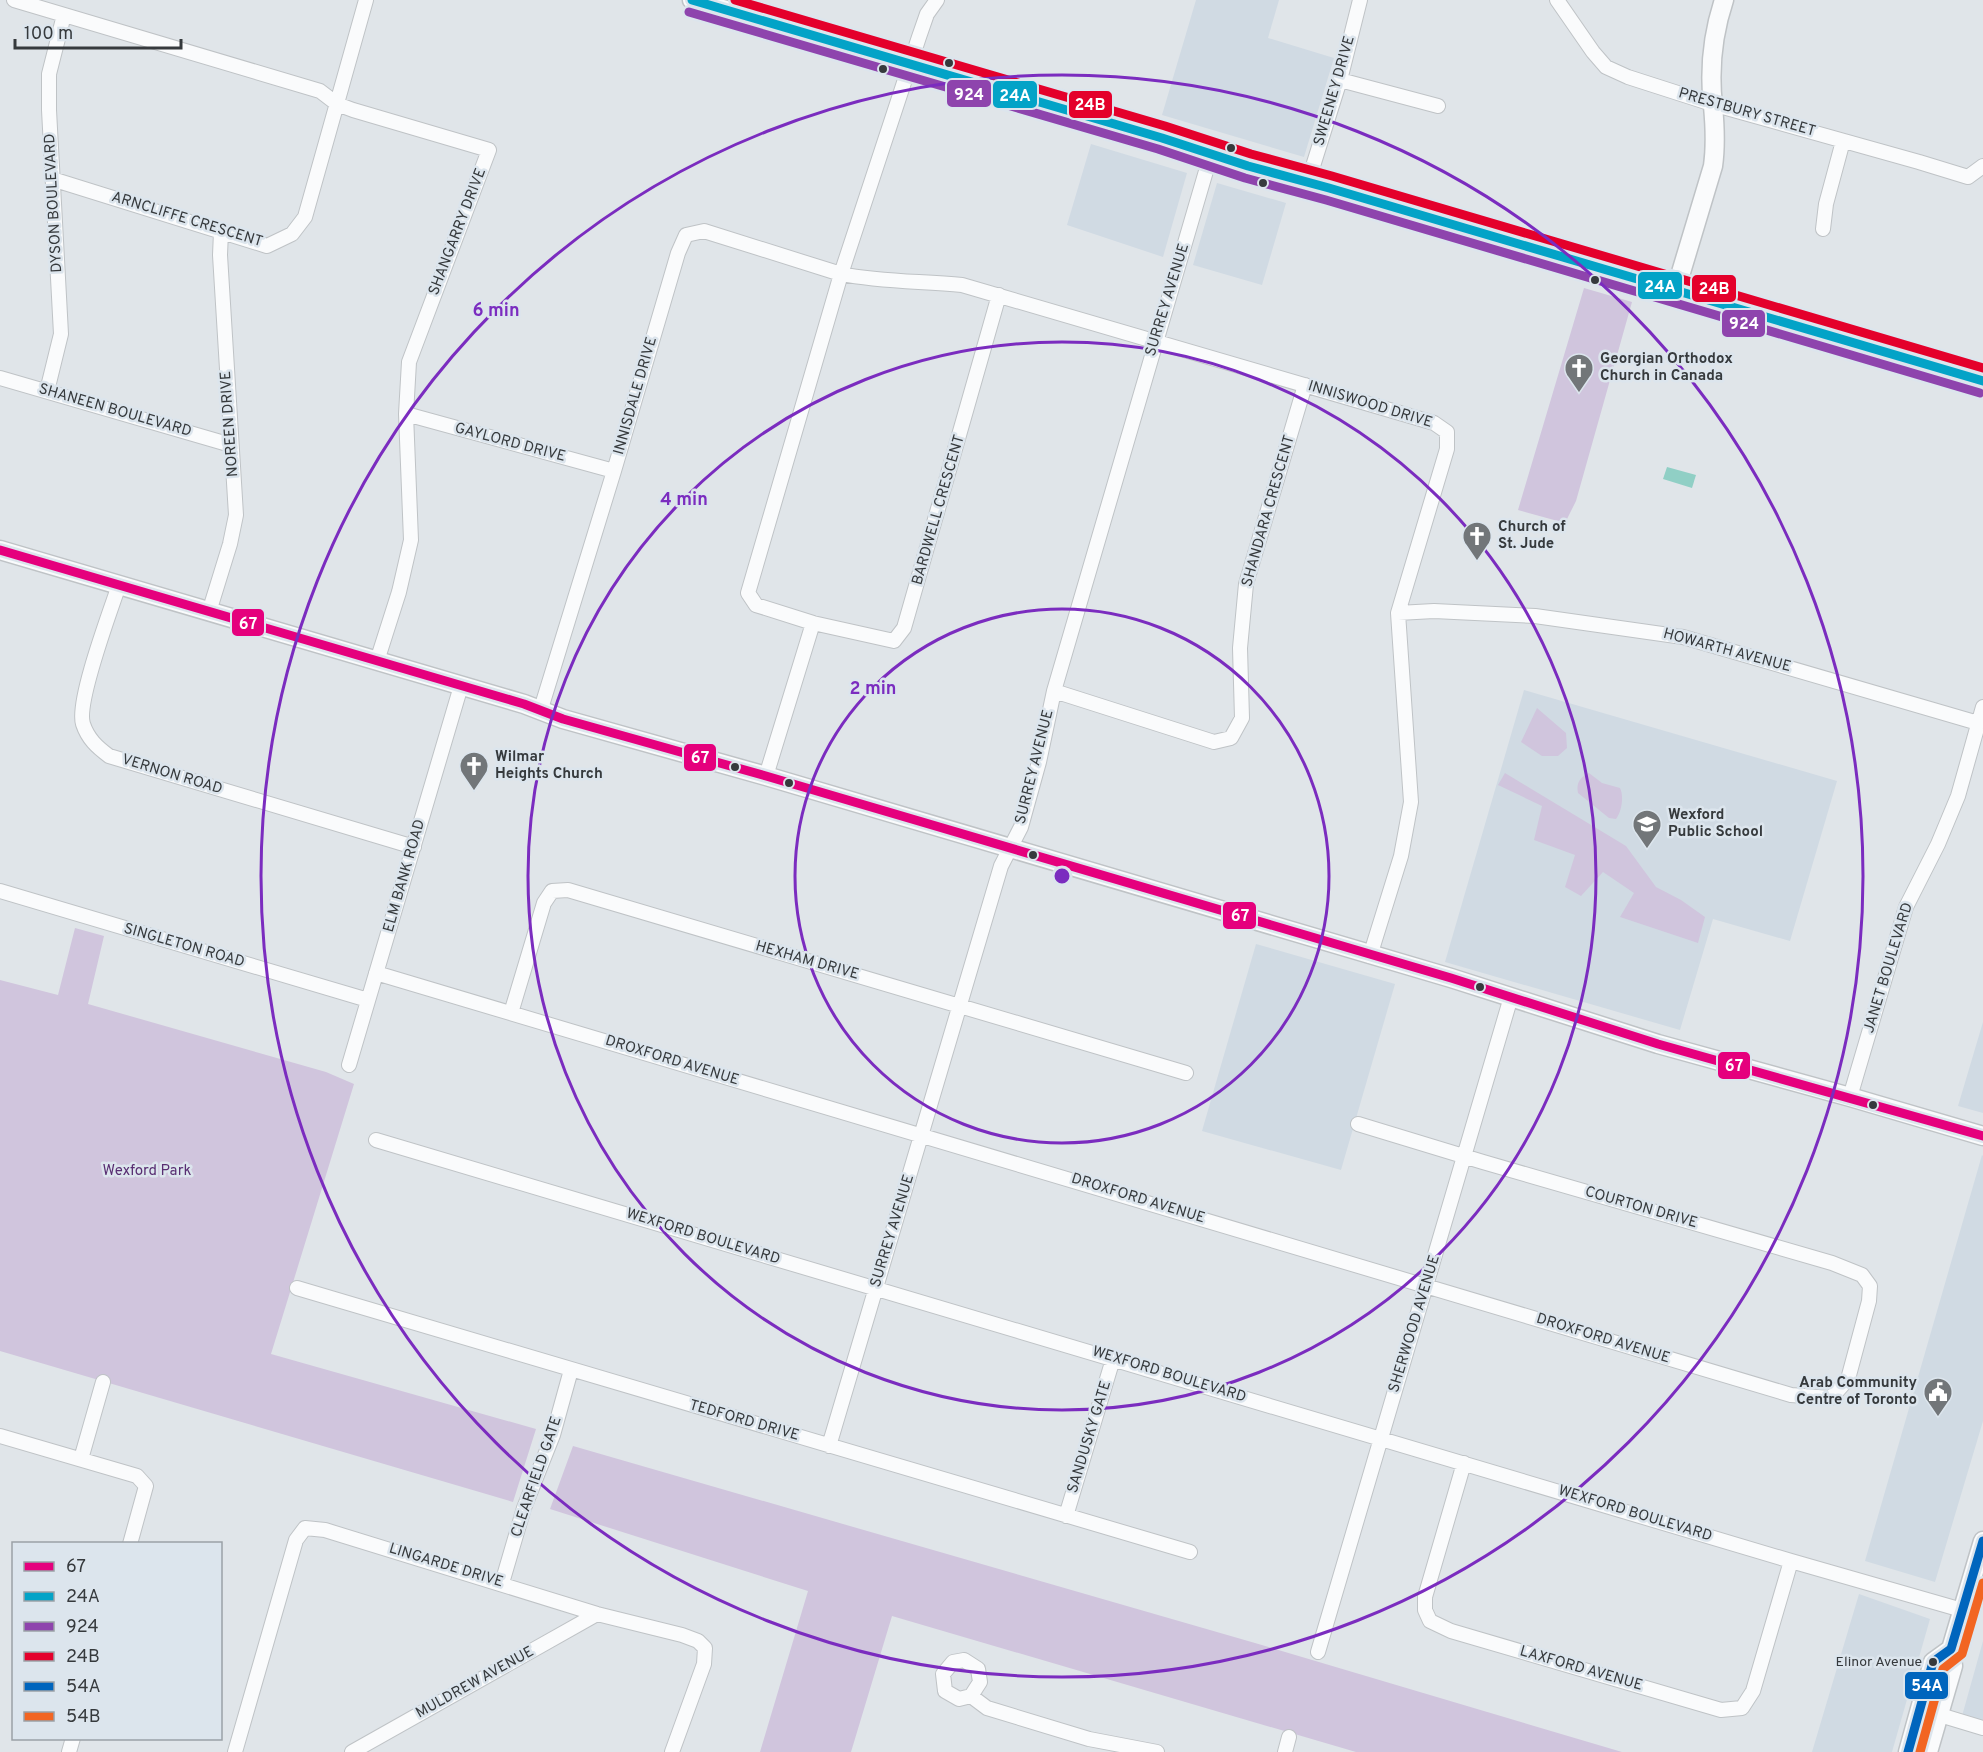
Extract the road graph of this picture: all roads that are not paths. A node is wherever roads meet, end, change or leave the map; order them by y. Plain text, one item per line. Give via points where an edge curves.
1 (14, 0) edge
2 (366, 0) edge
3 (692, 0) edge
4 (937, 0) edge
5 (1360, 0) edge
6 (1557, 0) edge
7 (1724, 0) edge
8 (64, 15) junction
9 (910, 63) junction
10 (1340, 80) junction
11 (337, 104) junction
12 (1712, 104) junction
13 (1438, 106) dead end
14 (1843, 141) junction
15 (1211, 154) junction
16 (1983, 166) edge
17 (52, 179) junction
18 (1308, 182) junction
19 (1823, 229) dead end
20 (221, 232) junction
21 (841, 274) junction
22 (1676, 289) junction
23 (999, 295) junction
24 (1155, 341) junction
25 (0, 378) edge
26 (1983, 381) edge
27 (1305, 385) junction
28 (47, 391) junction
29 (406, 414) junction
30 (231, 445) junction
31 (614, 471) junction
32 (0, 550) edge
33 (118, 585) junction
34 (209, 612) junction
35 (1398, 613) junction
36 (813, 623) junction
37 (377, 661) junction
38 (460, 686) junction
39 (1054, 691) junction
40 (1983, 707) edge
41 (540, 712) junction
42 (1978, 723) junction
43 (766, 776) junction
44 (414, 847) junction
45 (1011, 848) junction
46 (0, 891) edge
47 (1370, 956) junction
48 (376, 973) junction
49 (1511, 997) junction
50 (368, 1000) junction
51 (960, 1006) junction
52 (511, 1013) junction
53 (349, 1065) dead end
54 (1186, 1073) dead end
55 (1850, 1096) junction
56 (1358, 1124) dead end
57 (922, 1135) junction
58 (1983, 1136) edge
59 (376, 1140) dead end
60 (1466, 1156) junction
61 (1427, 1285) junction
62 (297, 1288) dead end
63 (876, 1288) junction
64 (1860, 1335) joint
65 (1113, 1359) junction
66 (571, 1370) junction
67 (103, 1382) dead end
68 (0, 1436) edge
69 (1381, 1439) junction
70 (829, 1446) junction
71 (81, 1459) junction
72 (1464, 1463) junction
73 (1066, 1516) junction
74 (1983, 1541) edge
75 (131, 1542) edge
76 (1190, 1552) dead end
77 (1791, 1561) junction
78 (502, 1583) junction
79 (1962, 1610) junction
80 (597, 1614) junction
81 (1951, 1649) junction
82 (1318, 1652) dead end
83 (971, 1696) dead end
84 (1920, 1709) junction
85 (1939, 1714) junction
86 (1983, 1728) edge
87 (1289, 1737) dead end
88 (235, 1752) edge
89 (352, 1752) edge
90 (672, 1752) edge
91 (1157, 1752) edge
92 (1285, 1752) edge
93 (1908, 1752) edge
94 (1928, 1752) edge

1 - 8 street, SHANGARRY DRIVE
2 - 11 street, ARNCLIFFE CRESCENT
3 - 9 street
4 - 9 street via 927,14
5 - 10 street, SWEENEY DRIVE
6 - 12 street, PRESTBURY STREET via 1606,67
7 - 12 street via 1716,25
8 - 11 street, SHANGARRY DRIVE via 320,91
8 - 17 street, DYSON BOULEVARD via 49,74
9 - 15 street
9 - 21 street
10 - 13 street
10 - 18 street, SWEENEY DRIVE
11 - 20 street, ARNCLIFFE CRESCENT via 305,217 292,234 267,246
11 - 29 street, SHANGARRY DRIVE via 489,150 409,362
12 - 14 street, PRESTBURY STREET
12 - 22 street via 1716,126 1713,166
14 - 16 street, PRESTBURY STREET via 1968,177
14 - 19 street
15 - 18 street
15 - 24 street, SURREY AVENUE
17 - 20 street, ARNCLIFFE CRESCENT
17 - 28 street, DYSON BOULEVARD via 61,334
18 - 22 street
20 - 30 street, NOREEN DRIVE
21 - 23 street, INNISWOOD DRIVE via 962,285
21 - 31 street, INNISDALE DRIVE via 704,231 686,235
21 - 36 street via 748,593 756,605
22 - 26 street
23 - 24 street, INNISWOOD DRIVE
23 - 36 street, BARDWELL CRESCENT via 904,628 894,641
24 - 27 street, INNISWOOD DRIVE
24 - 39 street, SURREY AVENUE
25 - 28 street, SHANEEN BOULEVARD
27 - 35 street, INNISWOOD DRIVE via 1434,423 1447,432 1446,449
27 - 39 street, SHANDARA CRESCENT via 1246,584 1240,648 1242,718 1231,738 1214,742
28 - 30 street, SHANEEN BOULEVARD
29 - 31 street, GAYLORD DRIVE
29 - 37 street, SHANGARRY DRIVE via 411,540
30 - 34 street, NOREEN DRIVE via 236,515
31 - 41 street, INNISDALE DRIVE
32 - 33 street
33 - 34 street
33 - 44 street, VERNON ROAD via 83,696 82,723 94,745 109,756
34 - 37 street
35 - 42 street, HOWARTH AVENUE via 1535,616 1683,637
35 - 47 street, INNISWOOD DRIVE via 1411,802 1401,856
36 - 43 street
37 - 38 street
38 - 41 street
38 - 44 street, ELM BANK ROAD
39 - 45 street, SURREY AVENUE via 1040,762
40 - 42 street, JANET BOULEVARD
41 - 43 street
42 - 55 street, JANET BOULEVARD via 1958,796 1906,907
43 - 45 street
44 - 48 street, ELM BANK ROAD
45 - 47 street
45 - 51 street, SURREY AVENUE via 1001,866
46 - 50 street, SINGLETON ROAD
47 - 49 street
48 - 50 street, ELM BANK ROAD
48 - 52 street, DROXFORD AVENUE
49 - 55 street via 1658,1044
49 - 60 street, SHERWOOD AVENUE
50 - 53 street, ELM BANK ROAD
51 - 52 street, HEXHAM DRIVE via 568,890 552,891 544,903
51 - 54 street, HEXHAM DRIVE
51 - 57 street, SURREY AVENUE
52 - 57 street, DROXFORD AVENUE
55 - 58 street
56 - 60 street, COURTON DRIVE
57 - 61 street, DROXFORD AVENUE
57 - 63 street, SURREY AVENUE
59 - 63 street, WEXFORD BOULEVARD
60 - 61 street, SHERWOOD AVENUE
60 - 64 street, COURTON DRIVE via 1862,1275 1870,1286
61 - 64 street, DROXFORD AVENUE via 1791,1395 1832,1398 1848,1379
61 - 69 street, SHERWOOD AVENUE
62 - 66 street, TEDFORD DRIVE
63 - 65 street, WEXFORD BOULEVARD
63 - 70 street, SURREY AVENUE
65 - 69 street, WEXFORD BOULEVARD
65 - 73 street, SANDUSKY GATE
66 - 70 street, TEDFORD DRIVE
66 - 78 street, CLEARFIELD GATE
67 - 71 street
68 - 71 street
69 - 72 street, WEXFORD BOULEVARD
69 - 82 street, SHERWOOD AVENUE
70 - 73 street, TEDFORD DRIVE
71 - 75 street via 137,1476 146,1486
72 - 77 street, WEXFORD BOULEVARD
72 - 77 street, LAXFORD AVENUE via 1425,1597 1430,1621 1451,1631 1721,1710 1742,1708 1753,1691
73 - 76 street, TEDFORD DRIVE
74 - 79 street
77 - 79 street, WEXFORD BOULEVARD
78 - 80 street, LINGARDE DRIVE
78 - 88 street, LINGARDE DRIVE via 325,1530 305,1528 296,1540
79 - 81 street
80 - 89 street, MULDREW AVENUE
80 - 90 street, LINGARDE DRIVE via 682,1635 705,1648 704,1664
81 - 84 street via 1933,1662
81 - 85 street via 1953,1666
83 - 91 street via 987,1708 1055,1729
84 - 85 street
84 - 93 street
85 - 86 street
85 - 94 street
87 - 92 street

